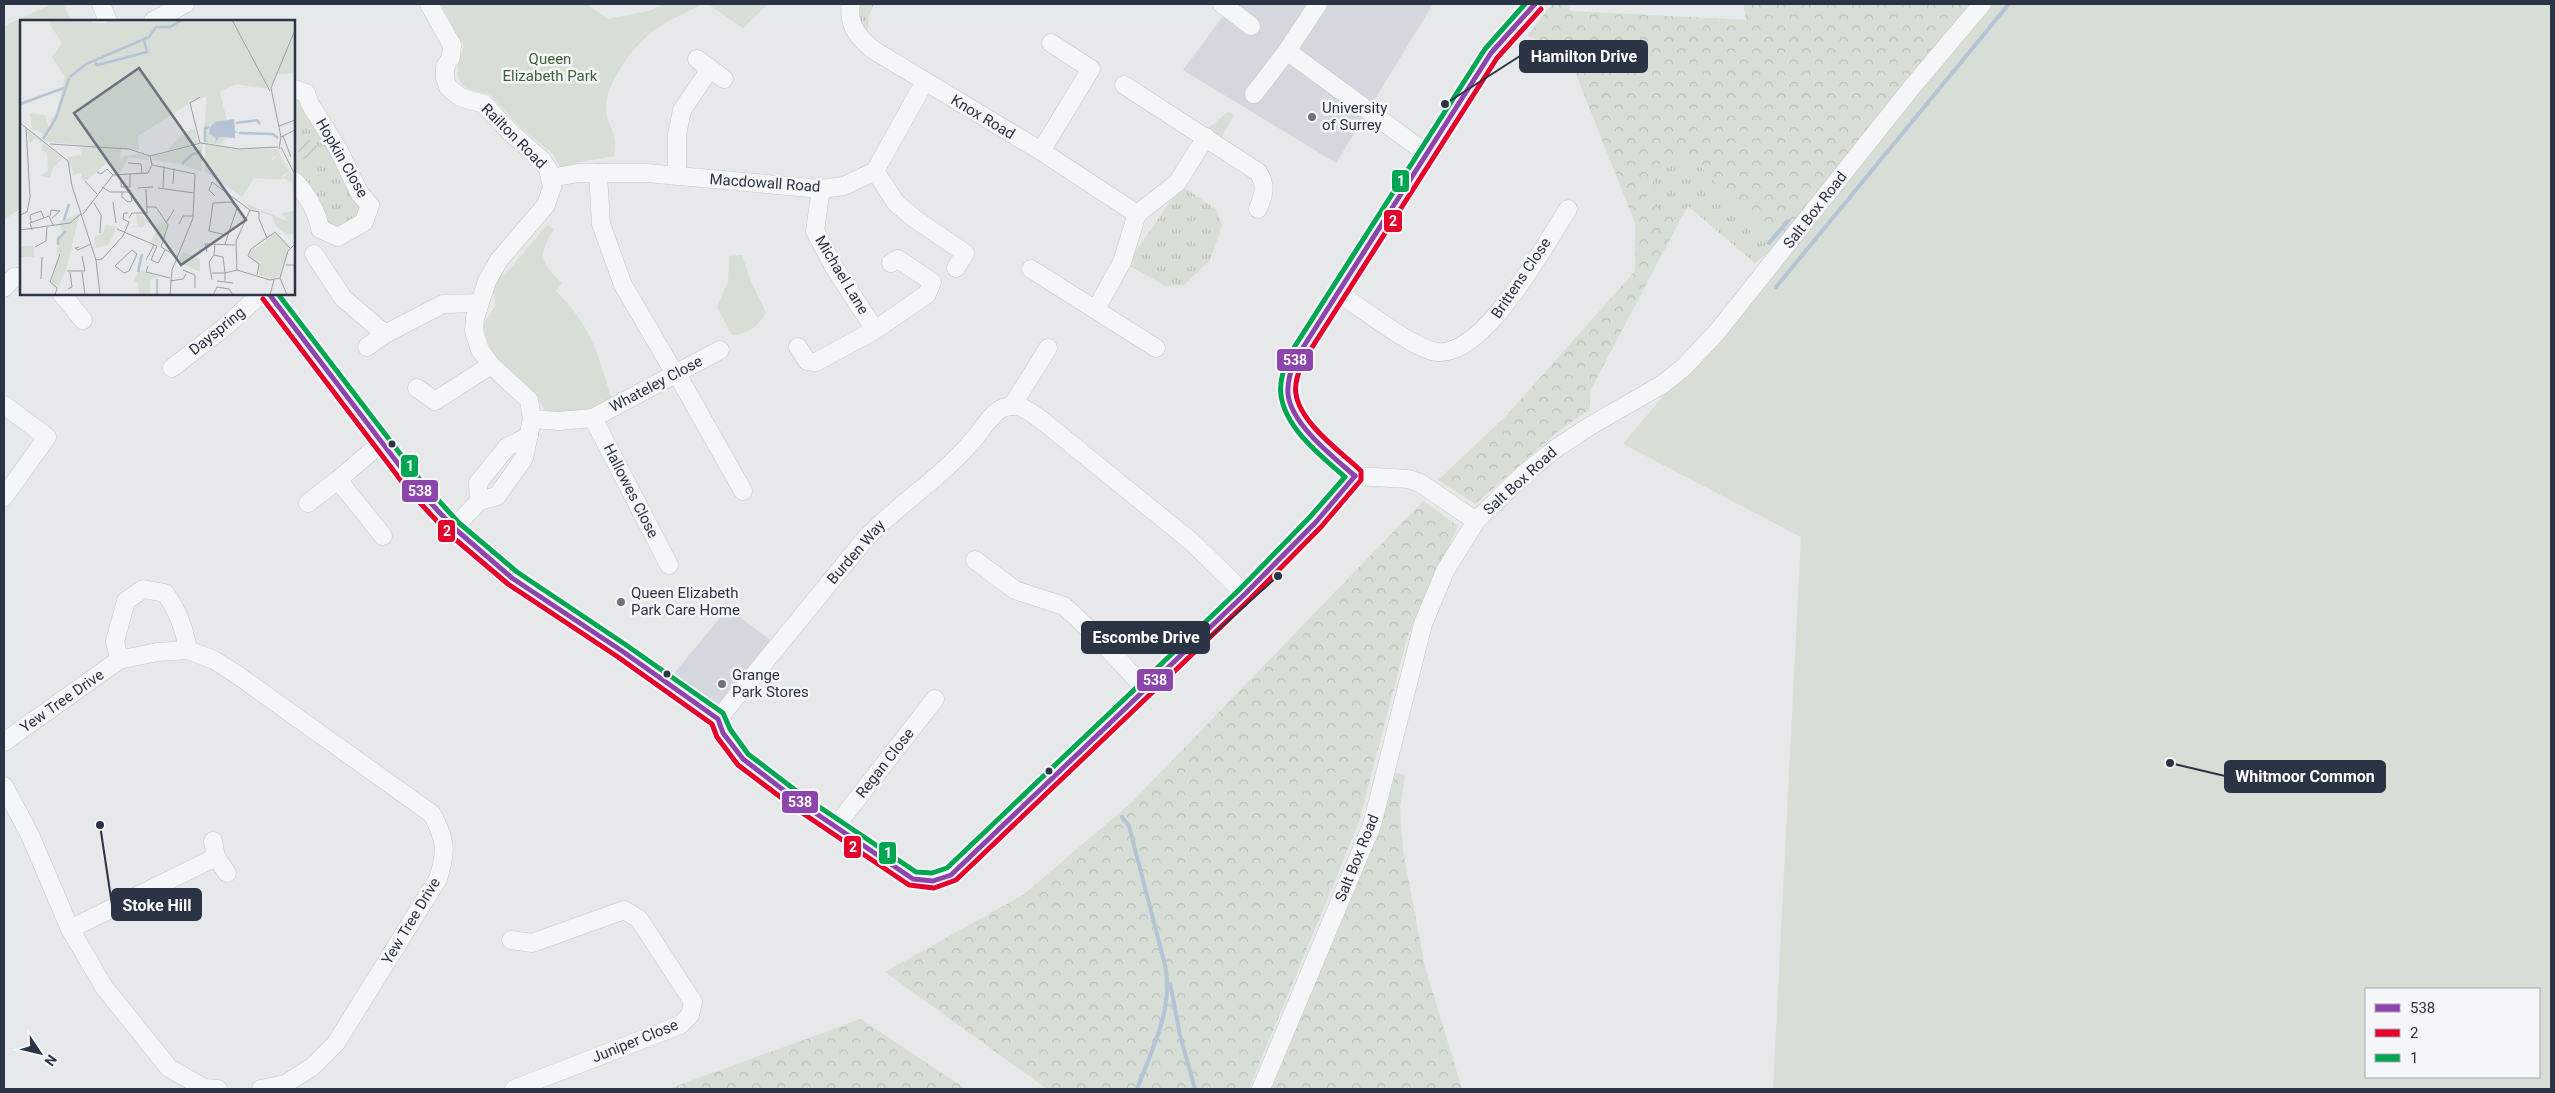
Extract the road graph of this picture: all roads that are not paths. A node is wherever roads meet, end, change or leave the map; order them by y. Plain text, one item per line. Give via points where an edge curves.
1 (100, 4) edge
2 (430, 4) edge
3 (851, 4) edge
4 (1222, 4) edge
5 (1318, 4) edge
6 (1535, 4) edge
7 (1982, 4) edge
8 (108, 20) edge
9 (1251, 26) dead end
10 (1051, 43) dead end
11 (1287, 51) junction
12 (710, 69) dead end
13 (924, 82) junction
14 (1124, 85) dead end
15 (295, 89) edge
16 (1254, 94) dead end
17 (1206, 137) junction
18 (1041, 151) junction
19 (1426, 152) junction
20 (875, 171) junction
21 (598, 173) junction
22 (677, 175) junction
23 (551, 178) junction
24 (295, 182) edge
25 (821, 189) junction
26 (1258, 209) dead end
27 (1568, 209) dead end
28 (1137, 214) junction
29 (314, 254) dead end
30 (891, 264) dead end
31 (956, 268) dead end
32 (1031, 269) dead end
33 (20, 277) edge
34 (4, 288) edge
35 (1338, 293) junction
36 (63, 295) edge
37 (261, 295) edge
38 (270, 295) edge
39 (478, 303) junction
40 (1096, 308) junction
41 (83, 320) dead end
42 (875, 330) junction
43 (385, 334) junction
44 (367, 347) dead end
45 (798, 347) dead end
46 (1048, 348) dead end
47 (1156, 348) dead end
48 (720, 350) dead end
49 (491, 365) junction
50 (172, 368) dead end
51 (674, 370) junction
52 (417, 388) dead end
53 (4, 405) edge
54 (1012, 406) junction
55 (532, 418) junction
56 (593, 418) junction
57 (382, 442) junction
58 (1355, 476) junction
59 (338, 480) junction
60 (743, 491) dead end
61 (4, 497) edge
62 (308, 503) dead end
63 (1476, 520) junction
64 (454, 528) junction
65 (382, 536) dead end
66 (975, 560) dead end
67 (669, 565) dead end
68 (1244, 594) junction
69 (188, 650) junction
70 (119, 660) junction
71 (1146, 689) junction
72 (935, 699) dead end
73 (718, 719) junction
74 (4, 742) edge
75 (4, 786) edge
76 (835, 826) junction
77 (227, 873) dead end
78 (70, 928) junction
79 (511, 940) dead end
80 (218, 1089) edge
81 (261, 1089) edge
82 (514, 1089) edge
83 (1261, 1089) edge

1 - 8 street
2 - 23 street, Railton Road via 452,45 446,67 448,87 460,97 484,104 542,160
3 - 13 street, Knox Road via 850,19 859,39
4 - 9 street
5 - 11 street
6 - 19 street via 1491,53
7 - 63 street, Salt Box Road via 1717,332 1684,367 1664,384 1558,447 1508,488
10 - 18 street via 1090,69
11 - 16 street
11 - 19 street
12 - 22 street via 682,110 677,135
13 - 18 street, Knox Road
13 - 20 street
14 - 17 street
15 - 24 street, Hopkin Close via 306,93 360,194 370,205 364,222 338,237 320,229 319,219
17 - 26 street via 1258,172 1265,183
17 - 28 street via 1177,183
18 - 28 street, Knox Road
19 - 35 street
20 - 25 street, Macdowall Road via 844,186
20 - 31 street via 896,203 965,253
21 - 22 street, Macdowall Road
21 - 23 street, Macdowall Road
21 - 51 street via 600,224 606,240 623,284
22 - 25 street, Macdowall Road
23 - 39 street via 552,188 546,205 499,260
25 - 42 street, Michael Lane via 815,230 834,267
27 - 35 street, Brittens Close via 1501,311 1477,336 1457,348 1443,353 1421,347
28 - 40 street via 1122,262
29 - 43 street via 343,298
30 - 42 street, Michael Lane via 898,259 932,282 927,294
32 - 40 street
33 - 34 street via 14,278
35 - 58 street via 1294,360 1288,396 1312,435
36 - 41 street
37 - 50 street, Dayspring
38 - 57 street
39 - 43 street via 443,304
39 - 49 street via 474,331 480,350
40 - 47 street
42 - 45 street, Michael Lane via 816,362 807,361
43 - 44 street
46 - 54 street
48 - 51 street, Whateley Close
49 - 52 street via 435,401
49 - 55 street via 530,400
51 - 56 street, Whateley Close
51 - 60 street
53 - 61 street via 48,437
54 - 68 street via 1026,409 1044,422 1193,544
54 - 73 street, Burden Way via 1001,408 970,445 890,513 866,538
55 - 56 street via 559,421
55 - 64 street via 529,436 508,447 478,483 479,501
56 - 67 street, Hallowes Close
57 - 59 street
57 - 64 street
58 - 63 street via 1408,479
58 - 68 street via 1316,522
59 - 62 street
59 - 65 street
63 - 83 street, Salt Box Road via 1444,571 1423,624 1372,825
64 - 73 street via 512,578
66 - 71 street via 1015,590 1064,606
68 - 71 street
69 - 70 street, Yew Tree Drive
69 - 70 street, Yew Tree Drive via 182,622 165,593 142,589 126,601 119,619 115,641
69 - 81 street, Yew Tree Drive via 214,660 236,674 406,794 432,814 442,834 445,857 438,879 336,1043 285,1084
70 - 74 street, Yew Tree Drive
71 - 76 street via 951,875 933,881 913,879
72 - 76 street, Regan Close
73 - 76 street via 723,733 743,759
75 - 78 street via 30,835
77 - 78 street via 215,848
78 - 80 street via 104,987 169,1068 204,1088
79 - 82 street, Juniper Close via 532,943 624,910 640,919 693,1002 690,1015 680,1025

